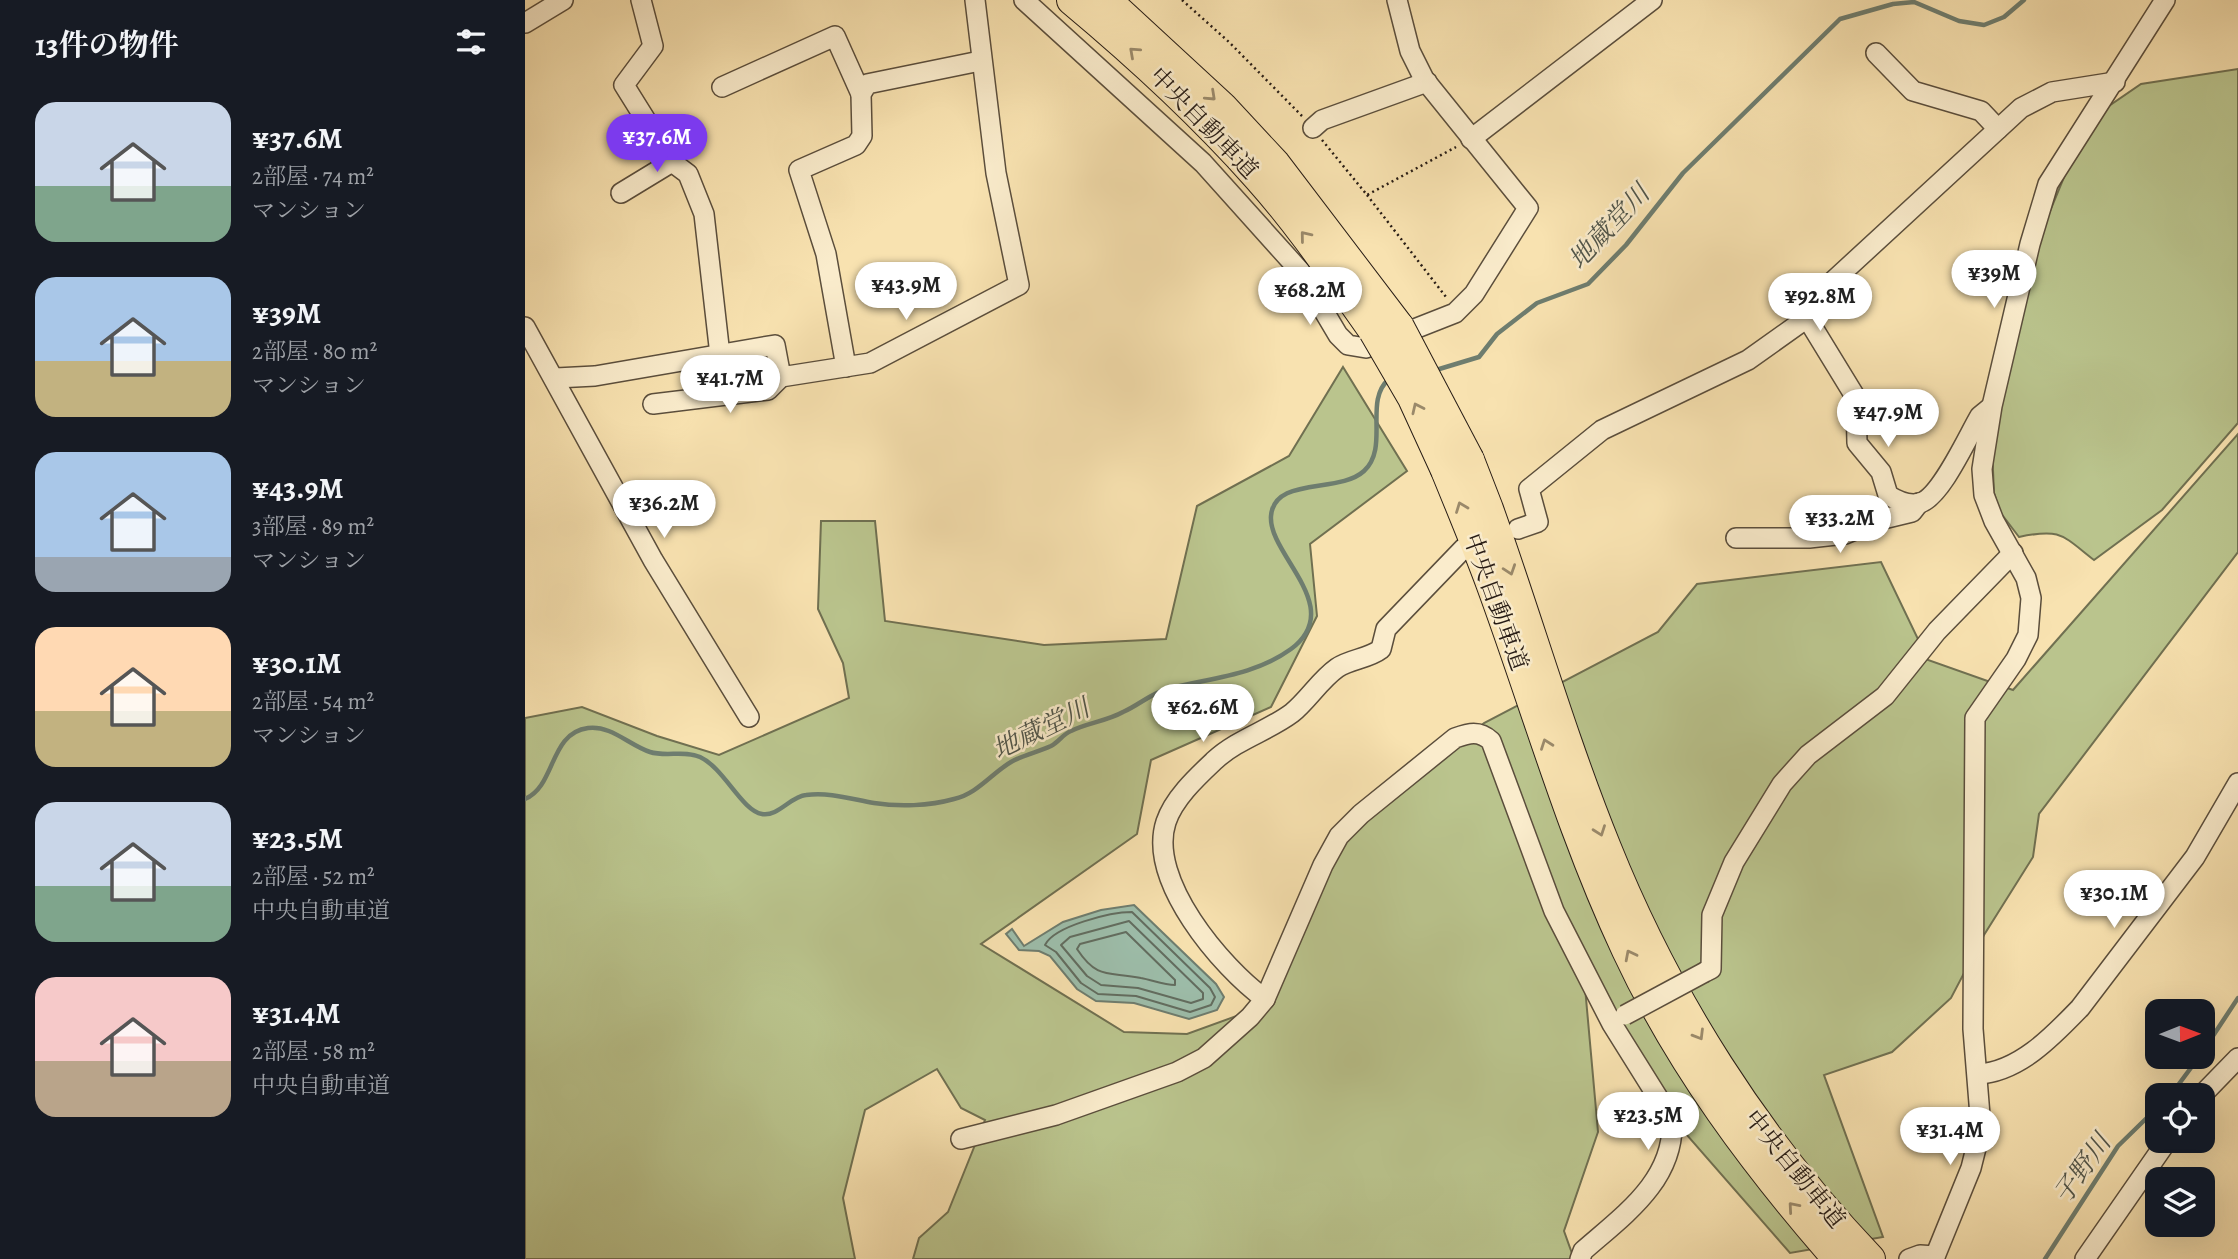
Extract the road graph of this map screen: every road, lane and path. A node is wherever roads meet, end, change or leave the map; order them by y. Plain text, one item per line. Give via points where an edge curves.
1 (563, 0) edge
2 (641, 0) edge
3 (975, 0) edge
4 (1024, 0) edge
5 (1072, 0) edge
6 (1106, 0) edge
7 (1397, 0) edge
8 (1652, 0) edge
9 (2165, 0) edge
10 (525, 23) edge
11 (1876, 53) dead end
12 (980, 61) junction
13 (1427, 82) junction
14 (2115, 82) junction
15 (722, 87) dead end
16 (860, 94) junction
17 (1313, 128) dead end
18 (1999, 129) junction
19 (1471, 139) junction
20 (672, 162) junction
21 (621, 193) dead end
22 (1367, 195) dead end
23 (1455, 313) junction
24 (1807, 317) junction
25 (525, 327) edge
26 (1386, 329) junction
27 (720, 355) junction
28 (846, 367) junction
29 (781, 377) junction
30 (556, 379) junction
31 (653, 404) dead end
32 (1992, 406) junction
33 (1919, 503) junction
34 (1518, 529) dead end
35 (1736, 538) dead end
36 (1464, 548) dead end
37 (2013, 553) junction
38 (749, 717) dead end
39 (2238, 783) edge
40 (1265, 999) junction
41 (1619, 1019) junction
42 (2238, 1058) edge
43 (1978, 1074) junction
44 (2214, 1083) edge
45 (961, 1139) dead end
46 (2159, 1153) edge
47 (1855, 1254) edge
48 (1934, 1258) edge
49 (1580, 1259) edge
50 (1909, 1259) edge
51 (2085, 1259) edge

1 - 10 street
2 - 20 street via 653,46 624,85
3 - 12 street
4 - 23 street via 1203,163 1300,271 1348,345 1366,348
26 -> 5 highway, 中央自動車道 via 1259,179 1137,55
6 -> 26 highway, 中央自動車道 via 1222,107 1275,164
7 - 13 street via 1411,51
8 - 19 street
9 - 14 street
11 - 18 street via 1913,91 1981,111
12 - 16 street via 867,84
12 - 28 street via 1019,285 870,363
13 - 17 street via 1322,120
13 - 19 street
14 - 18 street via 2035,98
14 - 32 street via 2049,184
15 - 16 street via 835,36
16 - 28 street via 862,136 856,145 799,170 826,254
18 - 24 street via 1819,294
19 - 23 street via 1528,208 1474,294
20 - 21 street
20 - 27 street via 688,174 704,214
22 - 23 path via 1440,286
24 - 33 street via 1856,398 1857,443 1881,472 1888,495 1899,502
24 - 34 street via 1748,360 1602,430 1581,445 1529,489 1538,522
25 - 30 street
26 - 47 highway, 中央自動車道, bridge via 1457,465 1493,520 1605,848 1643,933 1729,1085
27 - 29 street via 775,345
27 - 30 street
28 - 29 street
29 - 31 street via 768,390
30 - 38 street via 633,526
32 - 33 street via 1980,416 1933,494
32 - 37 street via 1982,469 1984,495
33 - 35 street via 1912,512 1845,534
36 - 40 street via 1385,629 1381,649 1338,667 1292,712 1216,759 1170,812 1163,836 1175,889 1212,948
37 - 41 street, bridge via 1937,631 1885,695 1808,755 1782,784 1734,862 1712,915 1711,969
37 - 43 street via 2031,598 2028,635 1975,718 1973,1030
39 - 43 street via 2195,857 2080,1007 2015,1062 1994,1073
40 - 41 street via 1339,836 1454,738 1470,732 1485,736 1496,749 1554,911
40 - 45 street via 1205,1058 1177,1072 1056,1115
41 - 49 street via 1672,1120 1673,1138 1653,1186 1583,1251
42 - 44 street
43 - 48 street via 1979,1147
46 - 51 street
48 - 50 street via 1920,1255

